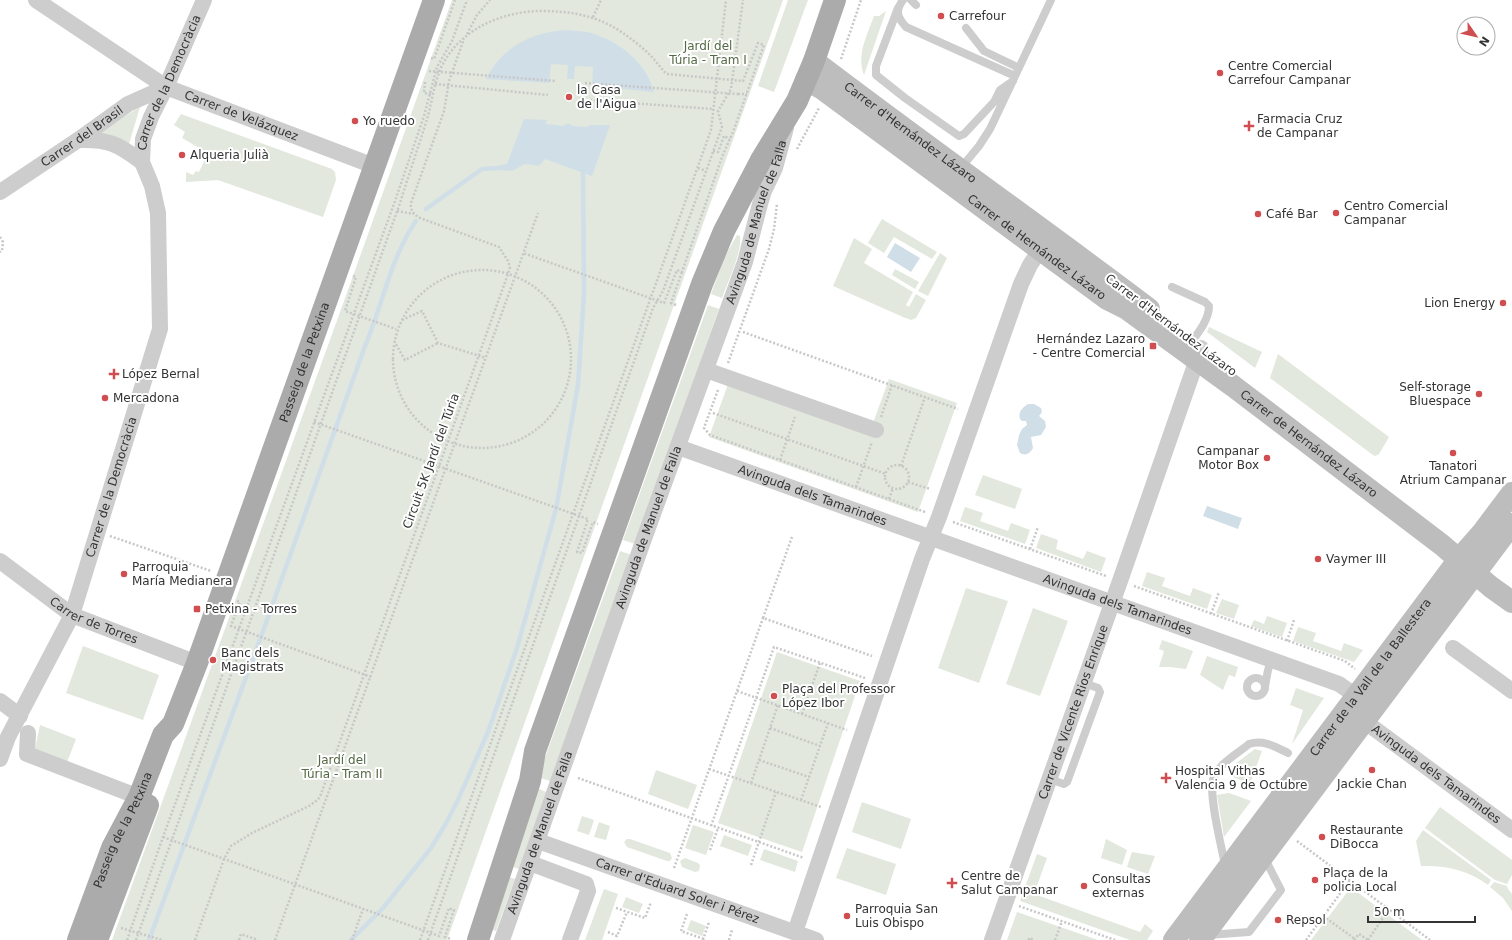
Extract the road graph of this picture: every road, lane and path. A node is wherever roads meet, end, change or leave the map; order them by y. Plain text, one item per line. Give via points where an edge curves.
1 (36, 0) edge
2 (204, 0) edge
3 (434, 0) edge
4 (455, 0) edge
5 (467, 0) edge
6 (490, 0) edge
7 (600, 0) edge
8 (726, 0) edge
9 (743, 0) edge
10 (835, 0) edge
11 (861, 0) edge
12 (903, 0) edge
13 (1051, 0) edge
14 (898, 8) junction
15 (593, 17) junction
16 (966, 28) dead end
17 (465, 36) junction
18 (428, 57) dead end
19 (840, 63) dead end
20 (1019, 68) junction
21 (429, 71) dead end
22 (810, 71) junction
23 (1014, 78) junction
24 (425, 79) dead end
25 (717, 79) junction
26 (556, 81) dead end
27 (732, 81) junction
28 (585, 83) dead end
29 (435, 84) junction
30 (448, 85) junction
31 (166, 87) junction
32 (431, 94) junction
33 (747, 94) junction
34 (548, 95) dead end
35 (590, 100) dead end
36 (822, 102) dead end
37 (713, 109) junction
38 (791, 113) junction
39 (730, 138) junction
40 (78, 140) junction
41 (713, 151) junction
42 (795, 153) dead end
43 (142, 162) junction
44 (374, 166) junction
45 (698, 168) junction
46 (959, 170) junction
47 (706, 171) junction
48 (0, 192) edge
49 (777, 200) dead end
50 (397, 211) junction
51 (538, 213) dead end
52 (414, 214) junction
53 (0, 237) edge
54 (1067, 248) junction
55 (1040, 250) junction
56 (0, 252) edge
57 (523, 253) junction
58 (682, 272) junction
59 (508, 274) junction
60 (351, 275) dead end
61 (515, 276) junction
62 (1172, 286) dead end
63 (651, 298) junction
64 (657, 300) junction
65 (676, 305) dead end
66 (353, 314) junction
67 (359, 316) junction
68 (401, 321) junction
69 (396, 329) junction
70 (743, 332) dead end
71 (394, 341) junction
72 (438, 343) junction
73 (1197, 350) junction
74 (478, 356) junction
75 (486, 358) junction
76 (706, 370) junction
77 (723, 376) junction
78 (925, 397) junction
79 (800, 403) junction
80 (958, 409) dead end
81 (713, 413) dead end
82 (314, 422) junction
83 (321, 424) junction
84 (876, 430) dead end
85 (787, 439) junction
86 (449, 442) junction
87 (454, 446) junction
88 (678, 447) junction
89 (780, 460) junction
90 (439, 466) junction
91 (901, 466) junction
92 (446, 469) junction
93 (886, 474) junction
94 (908, 482) junction
95 (893, 488) junction
96 (930, 489) dead end
97 (1512, 493) edge
98 (889, 499) junction
99 (572, 513) junction
100 (931, 514) dead end
101 (578, 516) junction
102 (951, 521) dead end
103 (593, 522) dead end
104 (1512, 524) edge
105 (1038, 527) dead end
106 (98, 532) junction
107 (792, 537) dead end
108 (930, 537) junction
109 (1030, 549) junction
110 (0, 562) edge
111 (1467, 566) junction
112 (228, 576) junction
113 (1111, 578) dead end
114 (1130, 585) dead end
115 (1219, 592) dead end
116 (1512, 602) edge
117 (1112, 603) junction
118 (237, 609) dead end
119 (1211, 614) junction
120 (72, 615) junction
121 (763, 618) junction
122 (1294, 620) dead end
123 (239, 629) junction
124 (246, 632) junction
125 (1286, 640) junction
126 (1453, 648) dead end
127 (872, 656) dead end
128 (197, 663) junction
129 (820, 663) junction
130 (1270, 665) junction
131 (1356, 671) dead end
132 (364, 675) junction
133 (370, 678) junction
134 (865, 678) dead end
135 (1253, 679) junction
136 (1265, 686) junction
137 (737, 691) junction
138 (1512, 691) edge
139 (1356, 696) junction
140 (756, 697) junction
141 (0, 701) edge
142 (778, 705) junction
143 (802, 714) junction
144 (20, 716) junction
145 (1364, 721) junction
146 (828, 723) junction
147 (173, 724) junction
148 (770, 728) junction
149 (847, 730) dead end
150 (28, 732) dead end
151 (820, 746) junction
152 (535, 750) junction
153 (1288, 753) dead end
154 (0, 759) edge
155 (759, 760) junction
156 (709, 769) junction
157 (729, 776) junction
158 (809, 777) junction
159 (578, 778) dead end
160 (751, 783) junction
161 (776, 792) junction
162 (139, 797) junction
163 (801, 800) junction
164 (821, 807) dead end
165 (692, 818) junction
166 (711, 826) junction
167 (718, 828) junction
168 (1512, 830) edge
169 (163, 837) junction
170 (171, 840) junction
171 (538, 841) junction
172 (1297, 841) dead end
173 (759, 843) junction
174 (710, 850) dead end
175 (1264, 856) junction
176 (804, 858) dead end
177 (224, 859) junction
178 (530, 864) junction
179 (751, 865) dead end
180 (674, 868) dead end
181 (1226, 871) junction
182 (1350, 880) junction
183 (295, 884) junction
184 (651, 902) dead end
185 (1016, 905) dead end
186 (363, 908) junction
187 (616, 908) dead end
188 (1389, 909) junction
189 (627, 912) junction
190 (687, 914) dead end
191 (1323, 916) junction
192 (1062, 921) junction
193 (709, 922) dead end
194 (130, 930) junction
195 (423, 930) junction
196 (732, 930) dead end
197 (120, 931) dead end
198 (608, 932) dead end
199 (795, 932) junction
200 (138, 933) junction
201 (430, 933) junction
202 (1202, 938) edge
203 (78, 940) edge
204 (97, 940) edge
205 (127, 940) edge
206 (136, 940) edge
207 (161, 940) edge
208 (195, 940) edge
209 (239, 940) edge
210 (258, 940) edge
211 (275, 940) edge
212 (352, 940) edge
213 (420, 940) edge
214 (428, 940) edge
215 (456, 940) edge
216 (478, 940) edge
217 (502, 940) edge
218 (570, 940) edge
219 (704, 940) edge
220 (729, 940) edge
221 (816, 940) edge
222 (992, 940) edge
223 (1029, 940) edge
224 (1034, 940) edge
225 (1055, 940) edge
226 (1115, 940) edge
227 (1174, 940) edge
228 (1306, 940) edge
229 (1355, 940) edge
230 (1368, 940) edge
231 (1430, 940) edge

1 - 31 street, Carrer de Velázquez
2 - 31 street, Carrer de la Democràcia
3 - 44 main road, Passeig de la Petxina
4 - 18 path via 434,59
5 - 32 path via 452,41 437,67
6 - 17 path via 477,15
7 - 15 path
8 - 25 path
9 - 27 path
10 - 22 main road, Avinguda de Manuel de Falla
11 - 19 path
12 - 14 lane
13 - 20 lane
14 - 23 lane via 900,20 906,26
14 - 23 lane via 876,66 876,75 959,136 964,134 994,102 1000,90
15 - 17 path via 559,11 530,12 500,18 474,29
15 - 25 path via 623,33 651,56 667,74
16 - 20 lane via 984,51
17 - 29 path via 441,68
17 - 30 path
20 - 23 lane
21 - 26 path, bridge
22 - 38 main road, Avinguda de Manuel de Falla
22 - 46 street, Carrer d'Hernández Lázaro
22 - 55 street, Carrer de Hernández Lázaro via 826,92
23 - 46 lane via 990,129
24 - 32 path via 424,93
25 - 27 path
25 - 37 path
27 - 33 path via 743,81 758,43 764,45
27 - 41 path via 732,89 718,111 722,127
28 - 33 path, bridge
29 - 30 path
29 - 32 path
30 - 34 path
30 - 52 path via 444,111 410,202
31 - 40 street, Carrer del Brasil via 128,104
31 - 43 street, Carrer de la Democràcia via 143,140
31 - 44 street, Carrer de Velázquez
32 - 50 path via 428,115
32 - 66 path
33 - 39 path
35 - 37 path
36 - 42 path
37 - 45 path via 711,130
38 - 76 street, Avinguda de Manuel de Falla via 775,168 764,191 744,262
38 - 152 main road, Avinguda de Manuel de Falla via 762,160 714,253
39 - 41 path via 724,136 718,152
39 - 58 path
40 - 43 street via 99,139 122,147
40 - 48 street, Carrer del Brasil
41 - 47 path
43 - 106 street, Carrer de la Democràcia via 152,186 158,213 160,329
44 - 112 main road, Passeig de la Petxina
45 - 47 path
45 - 63 path
46 - 54 street, Carrer d'Hernández Lázaro
47 - 64 path via 663,291
49 - 77 path via 769,249
50 - 52 path, Circuit 5K Jardí del Túria
50 - 67 path
51 - 57 path
52 - 59 path, Circuit 5K Jardí del Túria via 500,247 510,267
53 - 56 path via 3,242
54 - 55 street via 1052,245
54 - 73 street, Carrer d'Hernández Lázaro
55 - 73 street, Carrer de Hernández Lázaro via 1107,299
55 - 108 street via 1021,284
57 - 61 path
57 - 63 path
58 - 64 path via 677,270 664,303
58 - 65 path via 671,303
59 - 61 path
59 - 68 path via 491,270 466,271 442,280 420,296
59 - 74 path, Circuit 5K Jardí del Túria
60 - 66 path via 356,277 345,311
61 - 75 path
61 - 87 path via 539,290 558,312 568,337 571,366 565,394 549,419 527,438 500,448 471,449
62 - 73 lane via 1209,306
63 - 64 path
63 - 99 path
64 - 101 path
66 - 67 path
66 - 82 path
67 - 69 path
67 - 83 path
68 - 69 path
68 - 72 path via 422,311
69 - 71 path
70 - 78 path
71 - 72 path via 404,360
71 - 86 path via 394,381 406,406 414,417 435,435
72 - 74 path
73 - 111 street, Carrer d'Hernández Lázaro via 1450,535
73 - 117 street, Carrer de Vicente Rios Enrique
74 - 75 path
74 - 86 path, Circuit 5K Jardí del Túria
75 - 87 path
76 - 77 street
76 - 88 street, Avinguda de Manuel de Falla
77 - 79 street
77 - 89 path via 704,428 710,435
78 - 80 path
78 - 91 path
79 - 84 street
79 - 85 path
81 - 85 path
82 - 83 path
82 - 123 path
83 - 90 path
83 - 124 path
85 - 89 path
85 - 93 path
86 - 87 path
86 - 90 path, Circuit 5K Jardí del Túria
87 - 92 path
88 - 108 street, Avinguda dels Tamarindes
88 - 171 street, Avinguda de Manuel de Falla
89 - 98 path
90 - 92 path
90 - 132 path, Circuit 5K Jardí del Túria
91 - 93 path via 890,468
91 - 94 path via 908,474
92 - 99 path
92 - 133 path
93 - 95 path via 886,482
94 - 95 path via 899,489
94 - 96 path
95 - 98 path
97 - 111 street, Carrer de la Vall de la Ballestera via 1482,533
98 - 100 path
99 - 101 path
99 - 195 path
101 - 103 path via 588,519 577,552 582,553
101 - 201 path
102 - 109 path
104 - 111 street, Carrer de la Vall de la Ballestera
105 - 109 path
106 - 112 path
106 - 120 street, Carrer de la Democràcia
107 - 121 path
108 - 117 street, Avinguda dels Tamarindes
108 - 199 street
109 - 113 path
110 - 120 street, Carrer de Torres
111 - 116 street, Carrer d'Hernández Lázaro
111 - 139 street, Carrer de la Vall de la Ballestera
111 - 145 street, Carrer de la Vall de la Ballestera
112 - 128 main road, Passeig de la Petxina
114 - 119 path
115 - 119 path
117 - 130 street, Avinguda dels Tamarindes
117 - 222 street, Carrer de Vicente Rios Enrique
118 - 123 path via 231,626
119 - 125 path
120 - 128 street, Carrer de Torres
120 - 144 street, Carrer de la Democràcia
121 - 127 path
121 - 137 path
122 - 125 path
123 - 124 path
123 - 169 path
124 - 132 path
124 - 170 path
125 - 131 path via 1345,661
126 - 138 street
128 - 147 main road, Passeig de la Petxina
129 - 134 path
129 - 140 path via 774,647
129 - 143 path
130 - 135 lane
130 - 136 lane
130 - 139 street, Avinguda dels Tamarindes via 1339,684
132 - 133 path
132 - 177 path, Circuit 5K Jardí del Túria via 320,796 309,806 239,839 231,846
133 - 183 path
135 - 136 lane via 1261,679
135 - 136 lane via 1248,685 1250,693 1261,694
137 - 140 path
137 - 156 path
139 - 145 street, Avinguda dels Tamarindes
139 - 181 street, Carrer de la Vall de la Ballestera
140 - 142 path
140 - 157 path
141 - 144 street
142 - 143 path
142 - 148 path
143 - 146 path
144 - 154 street, Carrer de la Democràcia via 8,737
145 - 168 street, Avinguda dels Tamarindes
145 - 175 street, Carrer de la Vall de la Ballestera
146 - 149 path
146 - 151 path
147 - 162 main road, Passeig de la Petxina via 163,735
147 - 204 main road, Passeig de la Petxina via 173,739
148 - 151 path
148 - 155 path
150 - 162 street via 27,754
151 - 158 path
152 - 215 main road, Avinguda de Manuel de Falla via 519,777
152 - 216 main road, Avinguda de Manuel de Falla via 530,781
153 - 181 lane via 1265,743 1254,742 1224,764 1213,778 1212,792
155 - 158 path
155 - 160 path
156 - 157 path
156 - 165 path
157 - 160 path
157 - 166 path
158 - 163 path
159 - 165 path
160 - 161 path
161 - 163 path
161 - 173 path
162 - 203 main road, Passeig de la Petxina via 112,848
163 - 164 path
165 - 166 path
165 - 180 path
166 - 167 path
167 - 173 path
167 - 174 path
169 - 170 path
169 - 194 path
170 - 177 path
170 - 200 path
171 - 178 street, Avinguda de Manuel de Falla
171 - 199 street, Carrer d'Eduard Soler i Pérez
172 - 182 path
173 - 176 path
173 - 179 path
175 - 202 street, Carrer de la Vall de la Ballestera
175 - 202 lane via 1281,890 1249,932
177 - 183 path
177 - 208 path, Circuit 5K Jardí del Túria
178 - 217 street, Avinguda de Manuel de Falla
178 - 218 street, Carrer d'Eduard Soler i Pérez via 586,884 588,891
181 - 227 street, Carrer de la Vall de la Ballestera
182 - 188 path
182 - 191 path
183 - 186 path
183 - 211 path
184 - 189 path via 645,918
185 - 192 path
186 - 195 path
186 - 212 path
187 - 189 path
188 - 230 path
188 - 231 path
189 - 198 path via 617,936
190 - 219 path via 681,931
191 - 228 path
191 - 229 path
192 - 225 path
192 - 226 path
193 - 219 path
194 - 197 path via 121,927
194 - 200 path
194 - 205 path
195 - 201 path
195 - 213 path
196 - 220 path
199 - 221 street, Carrer d'Eduard Soler i Pérez
200 - 206 path
200 - 207 path
201 - 214 path
201 - 215 path via 439,936 448,908 454,910 444,937
209 - 210 path via 241,934
223 - 224 path
229 - 230 path via 1358,934

